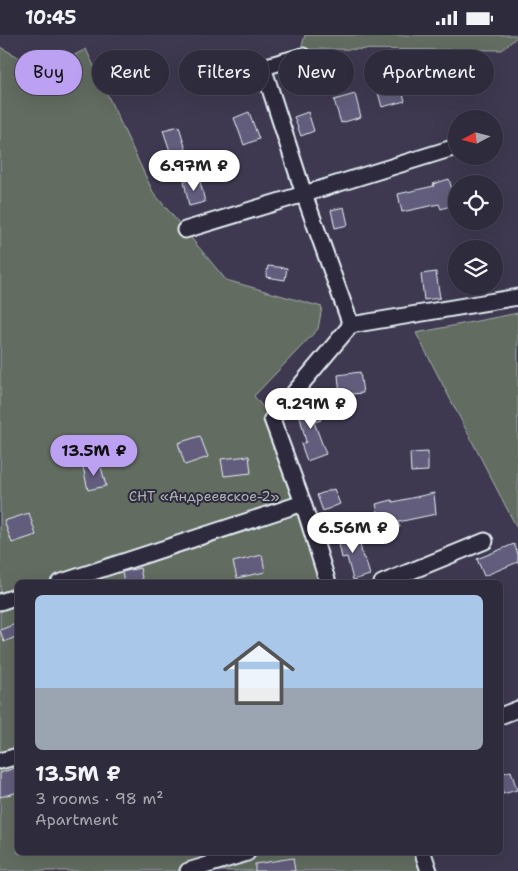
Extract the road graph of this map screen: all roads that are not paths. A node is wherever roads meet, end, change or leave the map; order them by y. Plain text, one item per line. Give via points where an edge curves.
1 (279, 63) edge
2 (448, 149) edge
3 (304, 194) junction
4 (185, 230) dead end
5 (518, 297) edge
6 (350, 325) junction
7 (303, 503) junction
8 (485, 541) dead end
9 (68, 580) edge
10 (327, 580) edge
11 (389, 580) edge
12 (15, 597) edge
13 (0, 602) edge
14 (518, 709) edge
15 (503, 715) edge
16 (15, 757) edge
17 (0, 761) edge
18 (240, 855) edge
19 (424, 855) edge
20 (188, 871) edge
21 (430, 871) edge

1 - 3 lane via 263,67
2 - 3 lane
3 - 4 lane
3 - 6 lane
5 - 6 lane
6 - 7 lane via 272,419
7 - 9 lane
7 - 10 lane
8 - 11 lane
12 - 13 lane
14 - 15 lane
16 - 17 lane
18 - 20 lane
19 - 21 lane

